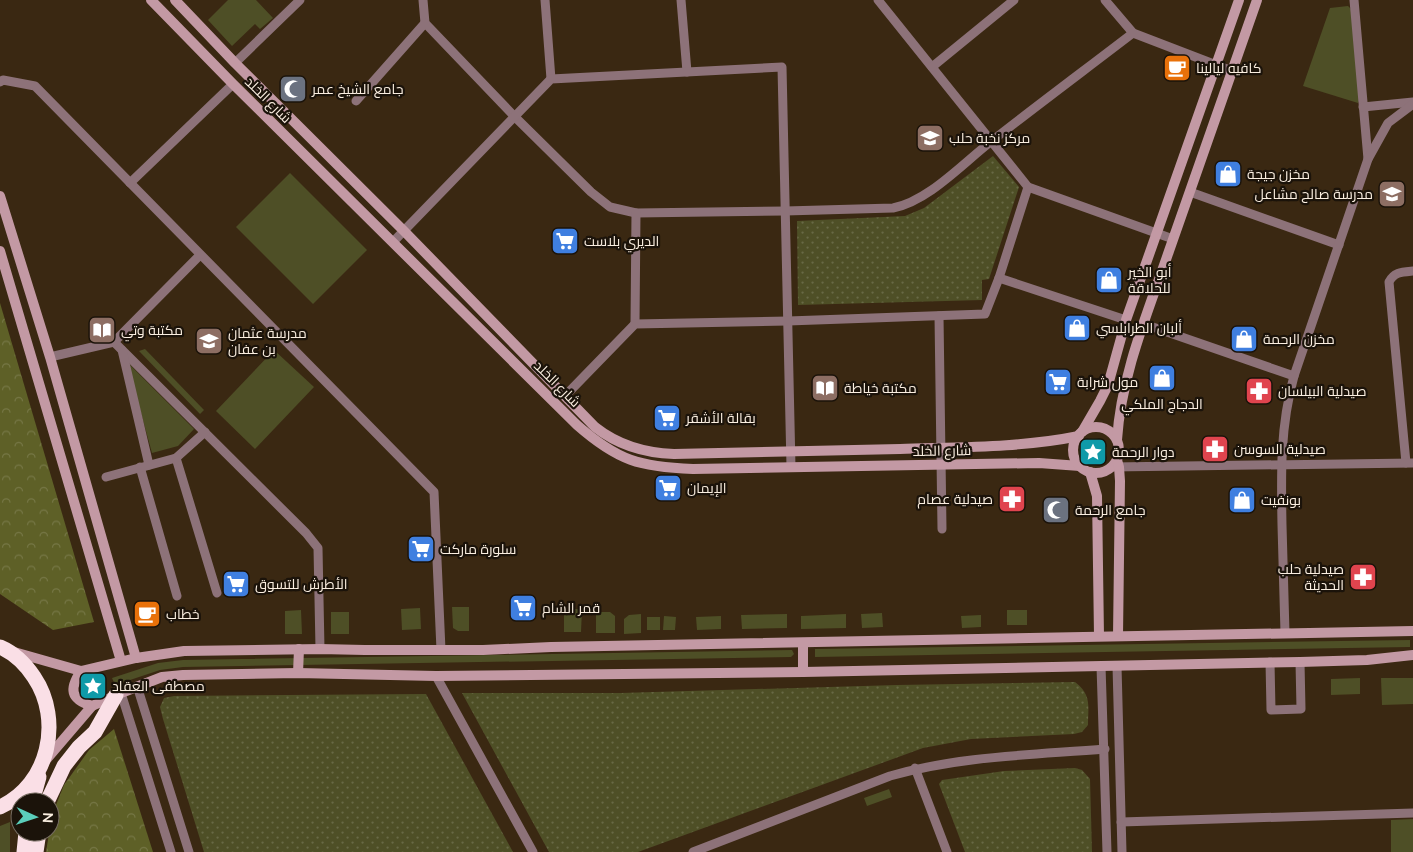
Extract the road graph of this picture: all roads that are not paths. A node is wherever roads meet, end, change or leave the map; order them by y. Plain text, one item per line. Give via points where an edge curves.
1 (151, 0) edge
2 (175, 0) edge
3 (300, 0) edge
4 (423, 0) edge
5 (545, 0) edge
6 (681, 0) edge
7 (878, 0) edge
8 (1014, 0) edge
9 (1105, 0) edge
10 (1239, 0) edge
11 (1257, 0) edge
12 (1354, 0) edge
13 (425, 23) junction
14 (1132, 33) junction
15 (235, 63) junction
16 (1216, 65) junction
17 (932, 67) junction
18 (1232, 71) junction
19 (687, 72) junction
20 (551, 79) junction
21 (0, 82) edge
22 (233, 84) junction
23 (356, 101) dead end
24 (1413, 103) edge
25 (1364, 107) junction
26 (515, 117) junction
27 (991, 141) junction
28 (1368, 159) junction
29 (130, 183) junction
30 (1028, 187) junction
31 (1190, 192) junction
32 (0, 196) edge
33 (636, 212) junction
34 (785, 212) junction
35 (404, 231) junction
36 (1157, 233) junction
37 (1173, 239) junction
38 (393, 242) junction
39 (1339, 245) junction
40 (0, 251) edge
41 (200, 255) junction
42 (1413, 271) edge
43 (1000, 278) junction
44 (939, 316) junction
45 (1126, 320) junction
46 (788, 321) junction
47 (635, 324) junction
48 (1144, 324) junction
49 (114, 342) junction
50 (122, 350) junction
51 (50, 357) junction
52 (1294, 376) junction
53 (564, 396) junction
54 (205, 432) junction
55 (1080, 434) junction
56 (1117, 440) junction
57 (940, 448) junction
58 (790, 451) junction
59 (176, 458) junction
60 (1409, 463) edge
61 (941, 465) junction
62 (1116, 465) junction
63 (1280, 465) junction
64 (145, 466) junction
65 (1080, 466) junction
66 (790, 468) junction
67 (1090, 472) junction
68 (106, 476) dead end
69 (942, 529) dead end
70 (217, 593) dead end
71 (177, 596) dead end
72 (1413, 631) edge
73 (1285, 633) junction
74 (1098, 636) junction
75 (1118, 636) junction
76 (803, 643) junction
77 (2, 647) edge
78 (299, 649) junction
79 (320, 649) junction
80 (441, 650) junction
81 (1413, 655) edge
82 (136, 658) junction
83 (121, 661) junction
84 (1270, 662) junction
85 (1300, 662) junction
86 (1101, 666) junction
87 (1117, 666) junction
88 (81, 671) junction
89 (803, 672) junction
90 (298, 673) junction
91 (436, 676) junction
92 (137, 686) junction
93 (118, 694) junction
94 (92, 706) junction
95 (1105, 749) junction
96 (42, 764) junction
97 (916, 768) junction
98 (35, 792) edge
99 (52, 792) edge
100 (0, 807) edge
101 (1413, 813) edge
102 (1121, 822) junction
103 (171, 852) edge
104 (189, 852) edge
105 (533, 852) edge
106 (693, 852) edge
107 (947, 852) edge
108 (1106, 852) edge
109 (1122, 852) edge

1 - 22 street, شارع الخلد
2 - 15 street
3 - 15 street
4 - 13 street
5 - 20 street
6 - 19 street
7 - 17 street
8 - 17 street
9 - 14 street
10 - 16 street
11 - 18 street
12 - 25 street
13 - 23 street
13 - 26 street
14 - 16 street
14 - 27 street
15 - 35 street
16 - 18 street
16 - 36 street
17 - 27 street
18 - 31 street
19 - 20 street
19 - 34 street via 782,67
20 - 26 street
21 - 29 street via 35,86
22 - 29 street
22 - 38 street, شارع الخلد
24 - 25 street
24 - 28 street via 1388,123
25 - 28 street
26 - 33 street via 610,207
26 - 35 street
27 - 30 street
27 - 34 street via 924,196 906,206
28 - 39 street
29 - 41 street
30 - 36 street
30 - 43 street
31 - 37 street
31 - 39 street
32 - 51 street
33 - 34 street
33 - 47 street
34 - 46 street
35 - 38 street
35 - 53 street
36 - 37 street
36 - 45 street
37 - 48 street
38 - 66 street, شارع الخلد via 592,438 628,460 671,468
39 - 52 street
40 - 83 street
41 - 49 street
41 - 80 street via 434,492
42 - 60 street via 1398,273 1389,282
43 - 44 street via 984,314
43 - 45 street
44 - 46 street
44 - 57 street
45 - 55 street via 1108,385
46 - 47 street
46 - 58 street
47 - 53 street
48 - 52 street
48 - 56 street via 1124,388
49 - 50 street
49 - 51 street
50 - 54 street
50 - 64 street
51 - 82 street
52 - 63 street via 1282,430
53 - 58 street via 605,435 635,449 674,454
54 - 59 street
54 - 79 street via 306,532 318,548
55 - 56 street via 1088,429 1101,428 1108,430
55 - 57 street via 1023,444
55 - 65 street via 1074,451
56 - 62 street
57 - 58 street
57 - 61 street
58 - 66 street
59 - 64 street
59 - 70 street
60 - 63 street
61 - 65 street, شارع الخلد
61 - 66 street, شارع الخلد
61 - 69 street
62 - 63 street
62 - 67 street via 1098,473
62 - 75 street
63 - 73 street
64 - 68 street
64 - 71 street
65 - 67 street
67 - 74 street via 1097,496
72 - 73 street
73 - 75 street
74 - 75 street
74 - 76 street
76 - 80 street
76 - 89 street
77 - 88 street
77 - 96 highway via 27,666 41,688 49,713 50,739
78 - 79 street
78 - 82 street via 184,651
78 - 90 street
79 - 80 street
81 - 85 street
82 - 83 street
83 - 88 street
84 - 85 street
84 - 85 street via 1271,710 1301,709
84 - 87 street
86 - 87 street
86 - 89 street
86 - 95 street
87 - 102 street
88 - 94 street via 75,681 75,698
89 - 91 street
90 - 91 street
90 - 92 street via 183,675 162,677
91 - 105 street
92 - 93 street
92 - 104 street
93 - 94 street
93 - 99 highway via 95,732 64,766
93 - 103 street
94 - 96 street
95 - 97 street via 946,762
95 - 108 street
96 - 98 highway
96 - 100 highway via 28,786
97 - 106 street
97 - 107 street
101 - 102 street
102 - 109 street

